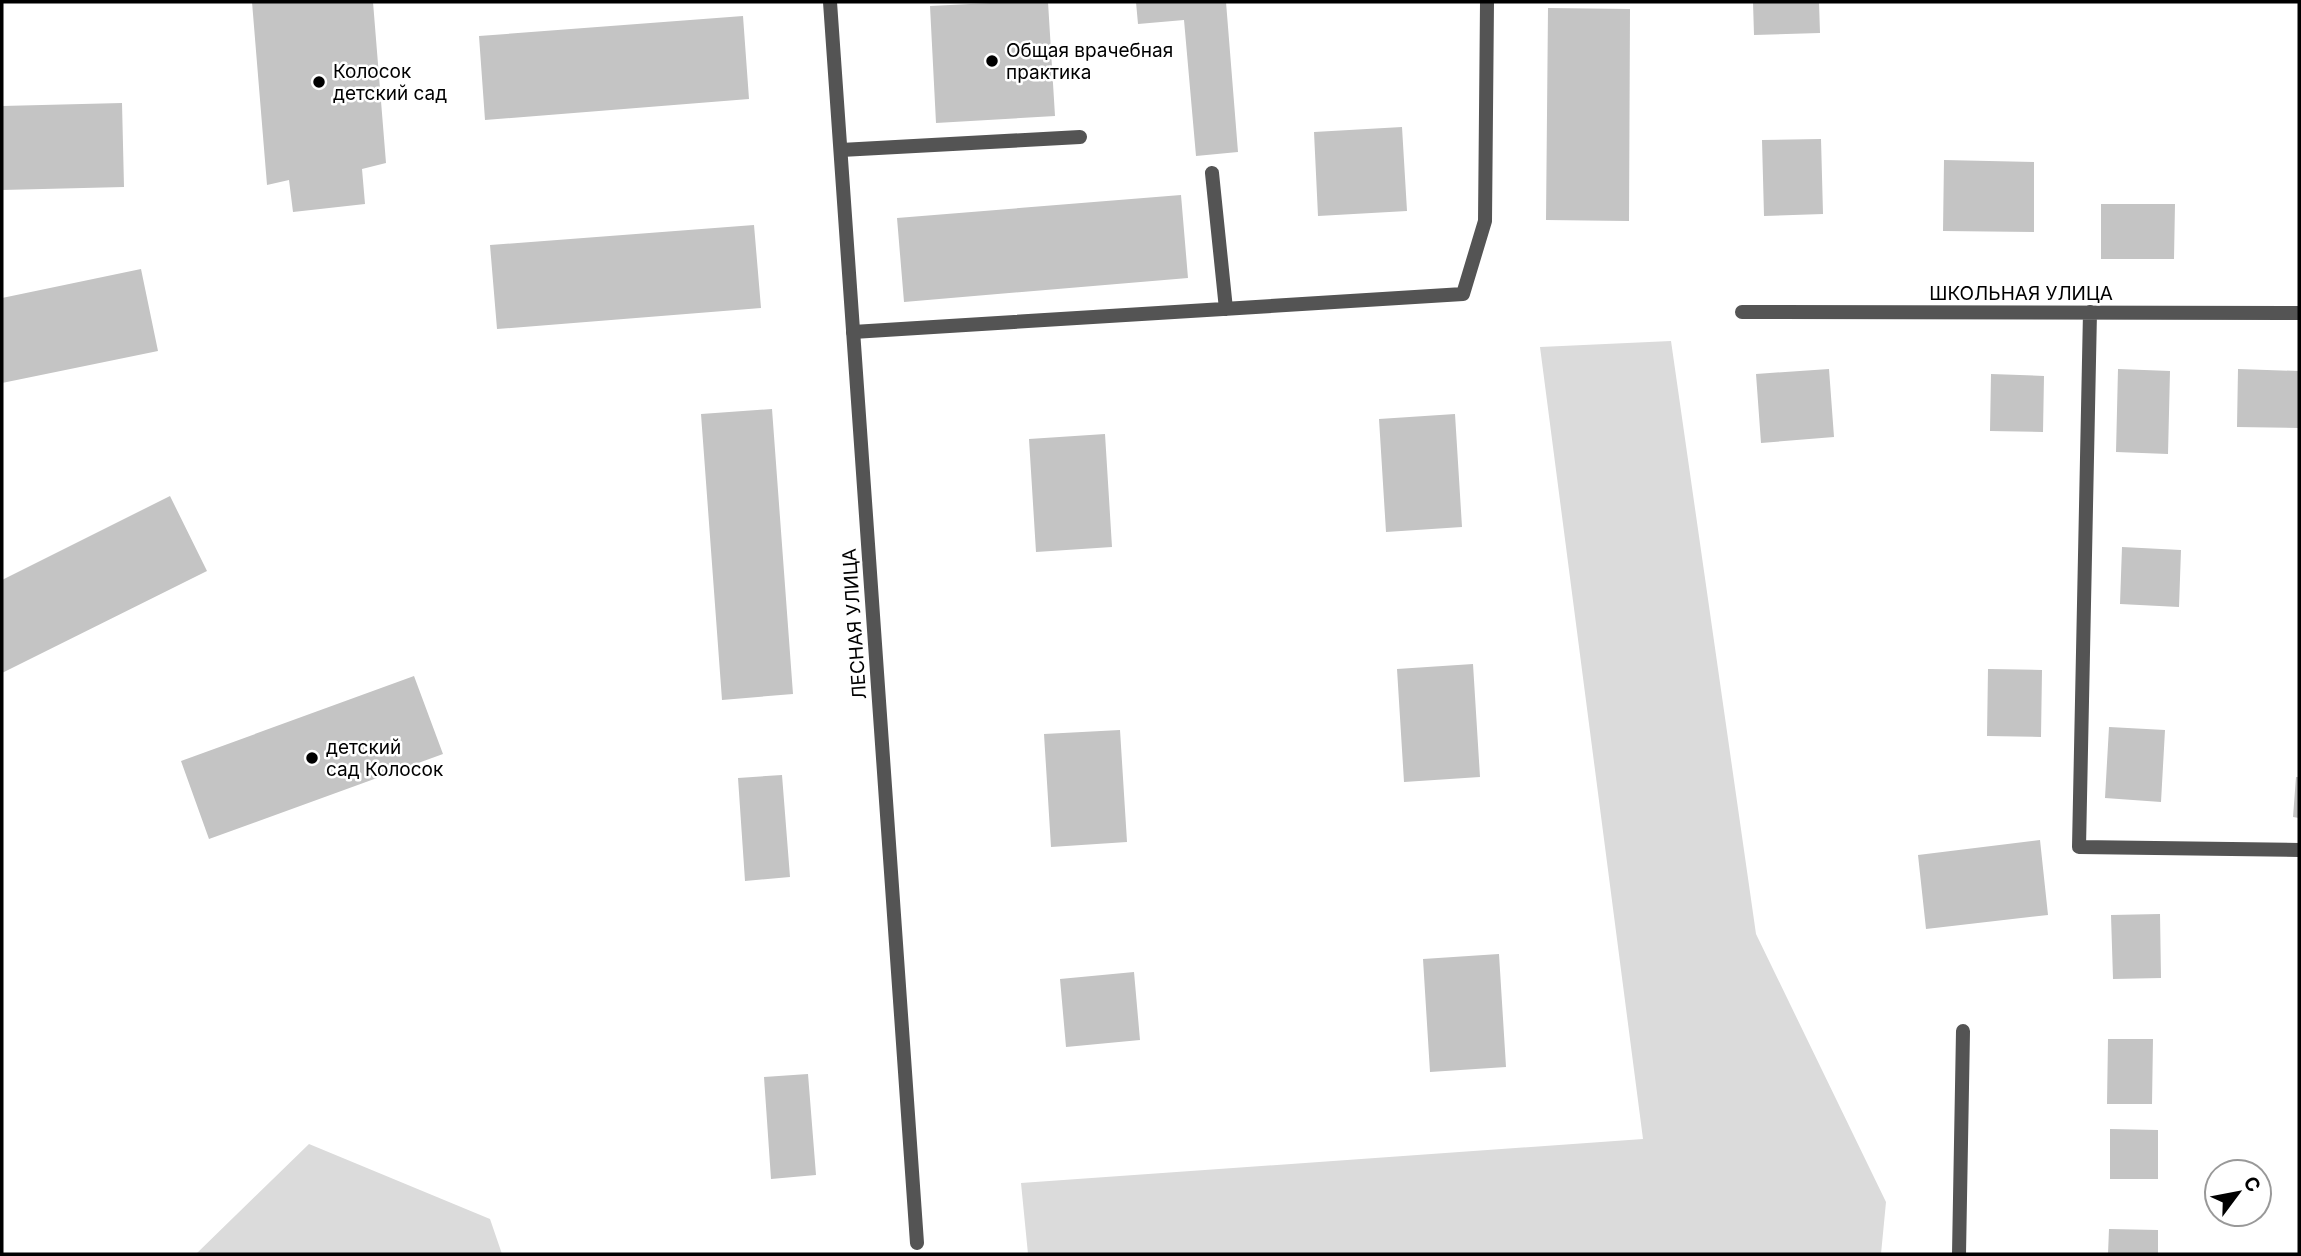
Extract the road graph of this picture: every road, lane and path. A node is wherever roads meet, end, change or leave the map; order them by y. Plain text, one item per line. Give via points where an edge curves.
1 (830, 2) edge
2 (1487, 2) edge
3 (1080, 137) dead end
4 (841, 150) junction
5 (1212, 173) dead end
6 (1226, 309) junction
7 (1742, 312) dead end
8 (2090, 312) junction
9 (2299, 313) edge
10 (853, 332) junction
11 (2299, 850) edge
12 (1963, 1031) dead end
13 (917, 1243) dead end
14 (1959, 1254) edge

1 - 4 street, ЛЕСНАЯ УЛИЦА
2 - 6 street via 1485,221 1463,294
3 - 4 street
4 - 10 street, ЛЕСНАЯ УЛИЦА
5 - 6 street
6 - 10 street
7 - 8 street, ШКОЛЬНАЯ УЛИЦА
8 - 9 street, ШКОЛЬНАЯ УЛИЦА
8 - 11 street via 2079,847
10 - 13 street, ЛЕСНАЯ УЛИЦА
12 - 14 street

